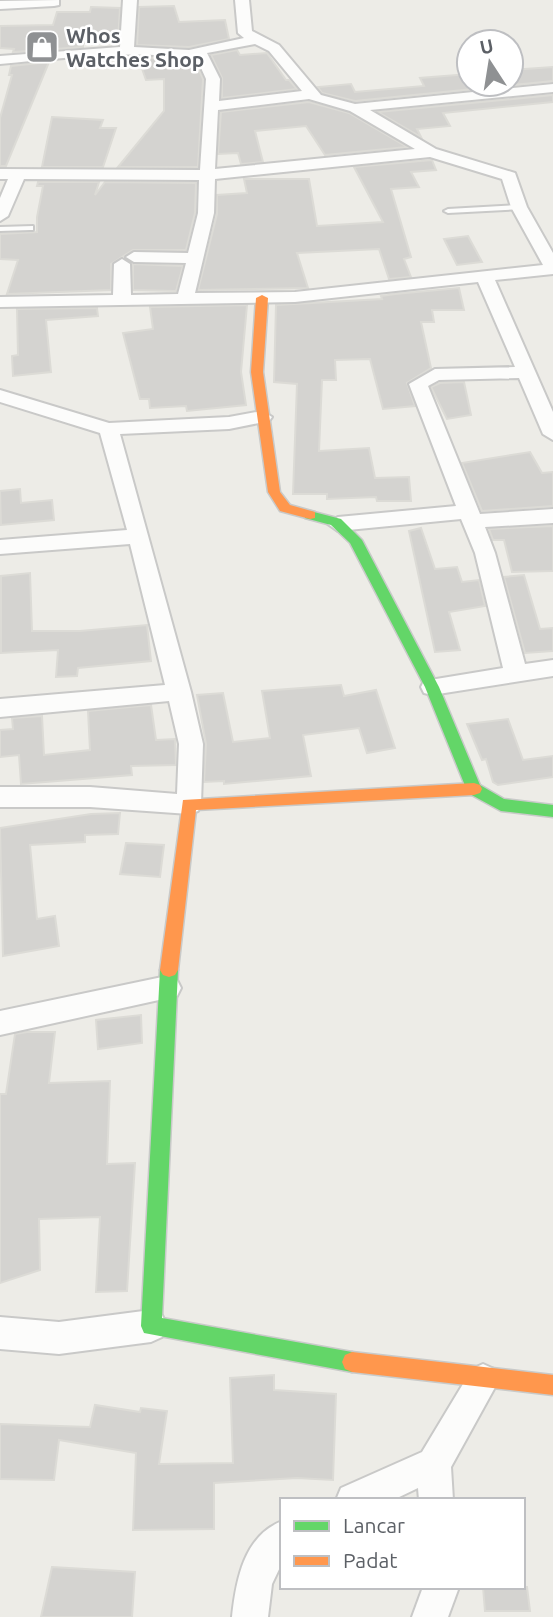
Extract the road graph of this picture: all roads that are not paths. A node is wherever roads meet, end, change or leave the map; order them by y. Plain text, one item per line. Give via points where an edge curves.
1 (130, 0) edge
2 (242, 0) edge
3 (54, 2) dead end
4 (0, 5) edge
5 (257, 39) junction
6 (127, 51) junction
7 (194, 52) junction
8 (2, 64) edge
9 (553, 88) edge
10 (312, 94) junction
11 (212, 106) junction
12 (355, 108) junction
13 (431, 152) junction
14 (19, 172) junction
15 (0, 174) edge
16 (207, 175) junction
17 (519, 207) junction
18 (448, 211) dead end
19 (0, 216) edge
20 (30, 228) dead end
21 (0, 229) edge
22 (196, 258) junction
23 (553, 269) edge
24 (485, 278) junction
25 (186, 297) junction
26 (262, 298) junction
27 (122, 299) junction
28 (0, 302) edge
29 (523, 372) junction
30 (0, 396) edge
31 (262, 417) junction
32 (107, 429) junction
33 (553, 434) edge
34 (470, 516) junction
35 (553, 516) edge
36 (338, 524) junction
37 (139, 536) junction
38 (0, 547) edge
39 (553, 668) edge
40 (516, 673) junction
41 (432, 687) junction
42 (180, 692) junction
43 (0, 708) edge
44 (474, 789) junction
45 (0, 797) edge
46 (189, 804) junction
47 (553, 811) edge
48 (167, 988) junction
49 (0, 1023) edge
50 (151, 1326) junction
51 (0, 1333) edge
52 (483, 1380) junction
53 (553, 1385) edge
54 (434, 1464) junction
55 (358, 1498) edge
56 (436, 1498) edge
57 (280, 1540) edge
58 (440, 1589) edge
59 (250, 1617) edge
60 (430, 1617) edge

1 - 6 street
2 - 5 street via 243,29
3 - 4 street
5 - 7 street
5 - 10 street via 274,48
6 - 7 street
6 - 8 street via 50,53
7 - 11 street via 209,65
9 - 12 street
10 - 11 street
10 - 12 street
11 - 16 street
12 - 13 street
13 - 16 street
13 - 17 street via 509,176
14 - 15 street
14 - 16 street
14 - 19 street
16 - 22 street via 206,213
17 - 18 lane
17 - 23 street
20 - 21 lane
22 - 25 street
22 - 27 street via 128,260
23 - 24 street
24 - 26 street
24 - 29 street
25 - 26 street
25 - 27 street
26 - 31 street via 257,372
27 - 28 street
29 - 33 street
29 - 34 street via 435,375 418,384
30 - 32 street
31 - 32 street via 229,424
31 - 36 street via 279,501 285,508
32 - 37 street via 115,443
34 - 35 street
34 - 36 street
34 - 40 street via 499,601
36 - 41 street via 355,540
37 - 38 street
37 - 42 street
39 - 40 street
40 - 41 street
41 - 44 street
42 - 43 street
42 - 46 street via 191,744
44 - 46 street
44 - 47 street via 487,802
45 - 46 street
46 - 48 street
48 - 49 street
48 - 50 street
50 - 51 street via 59,1338
50 - 52 street via 269,1351
52 - 53 street
52 - 54 street
54 - 55 street
54 - 56 street
57 - 59 street via 269,1548 254,1577
58 - 60 street

